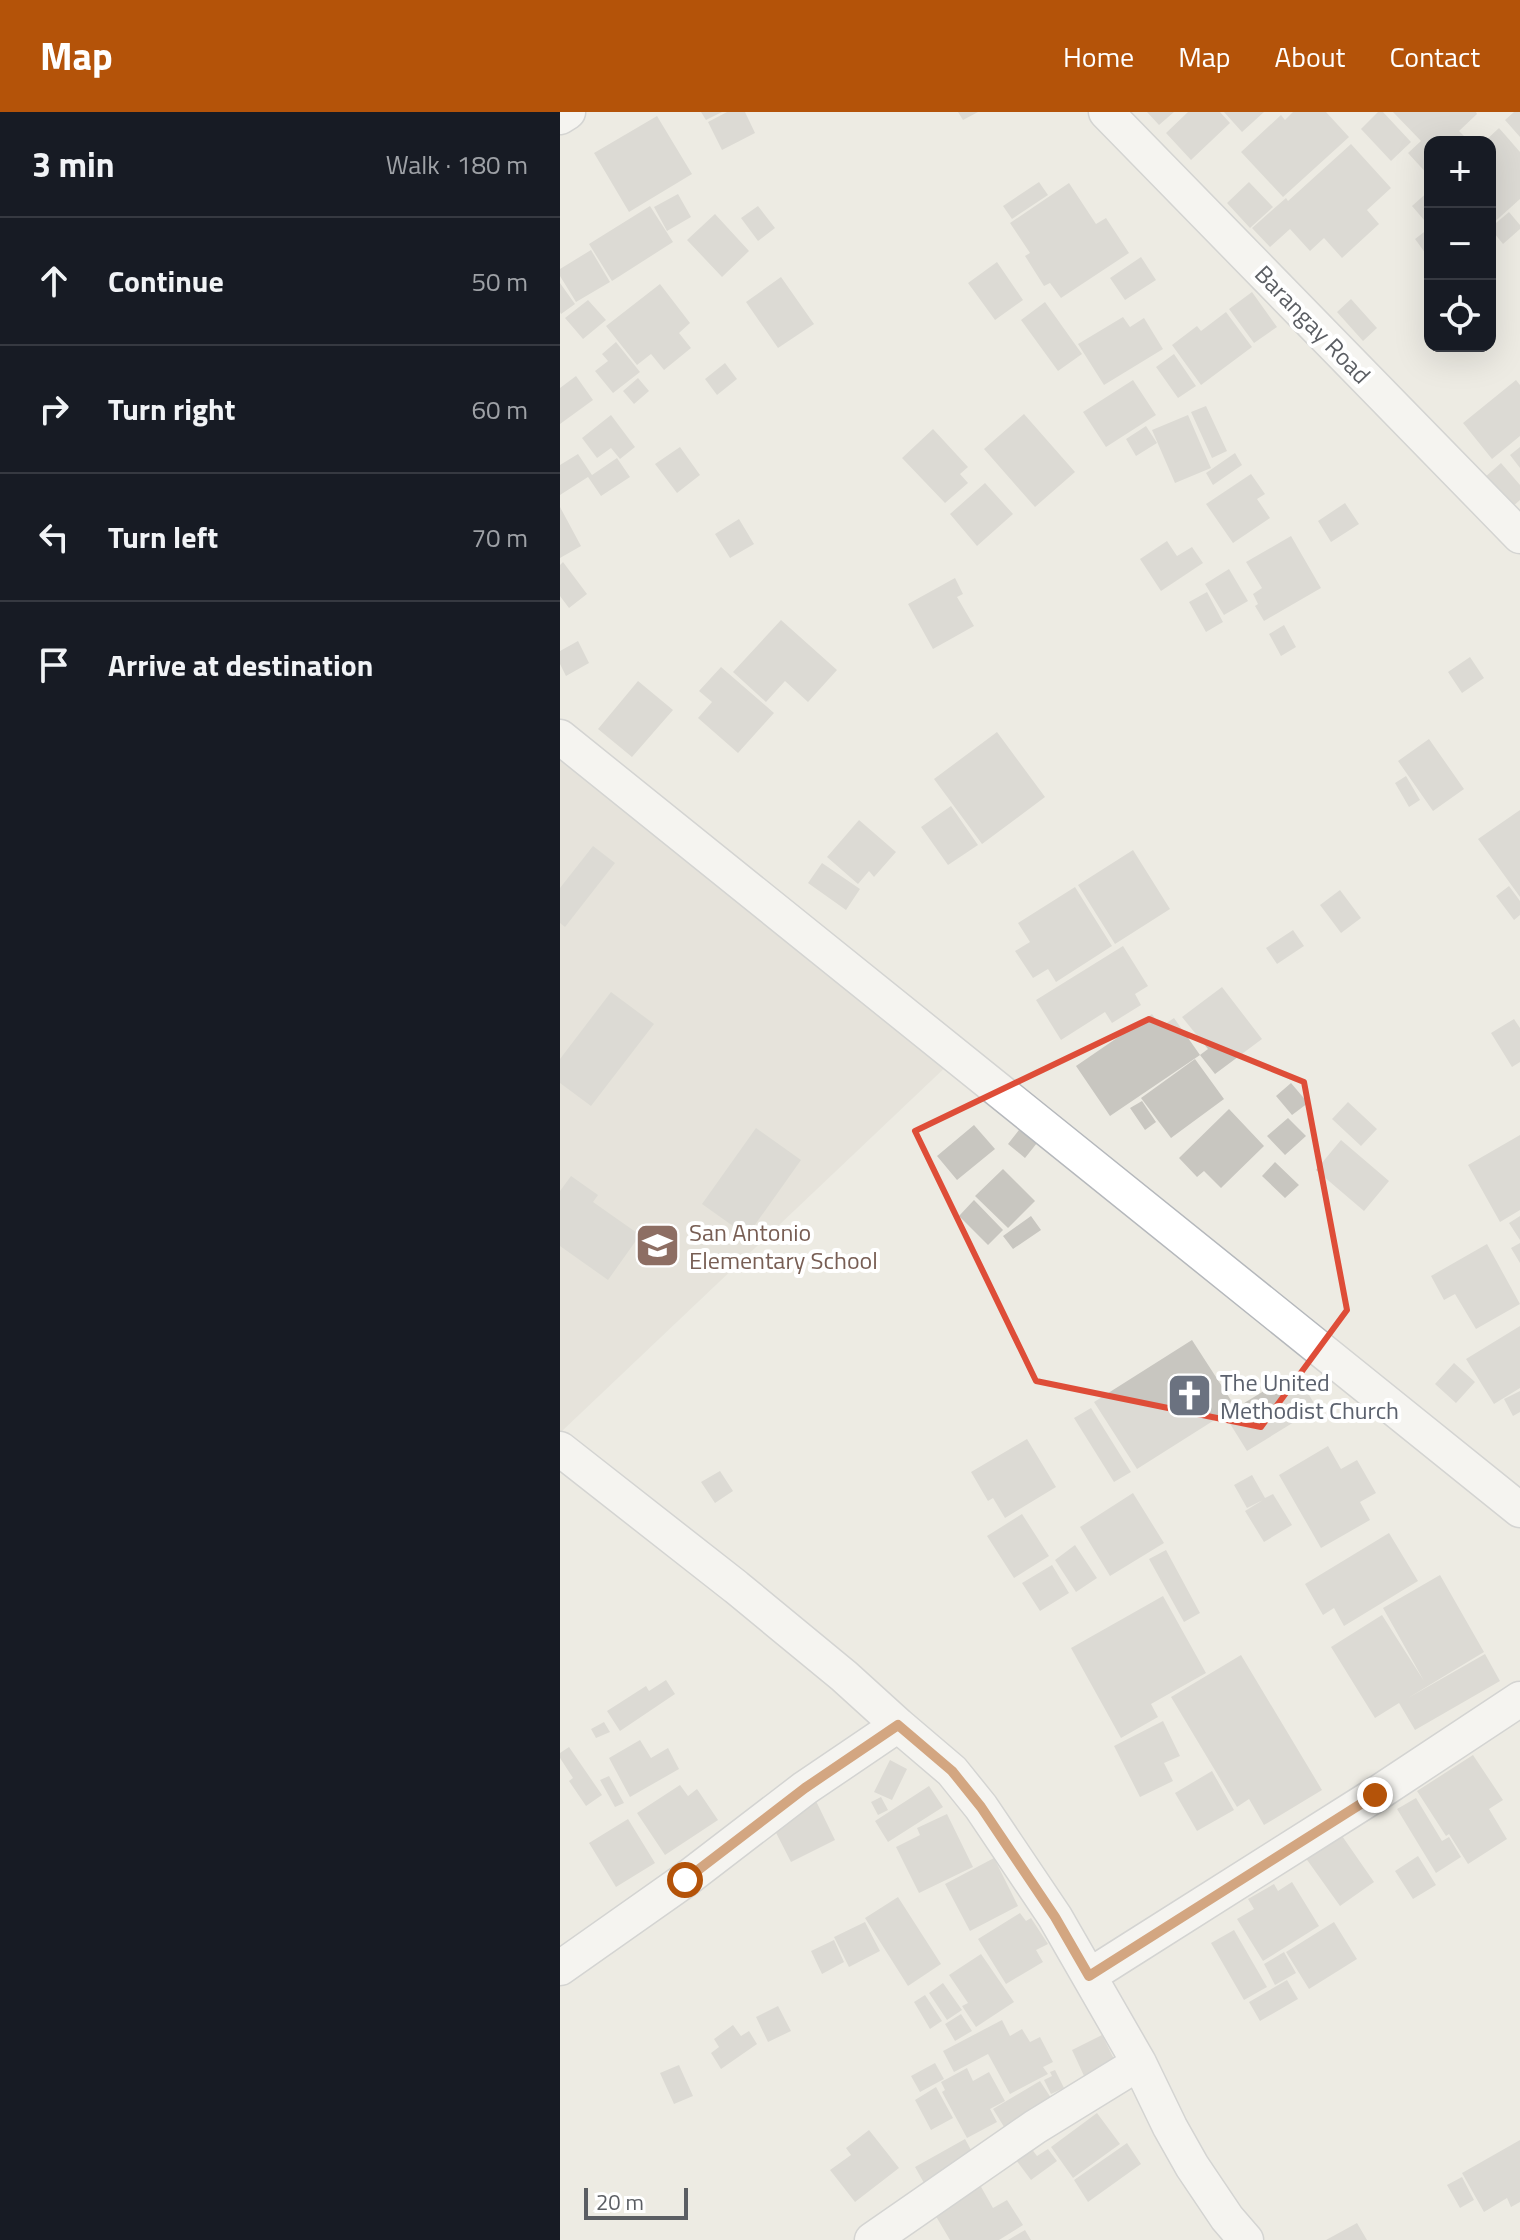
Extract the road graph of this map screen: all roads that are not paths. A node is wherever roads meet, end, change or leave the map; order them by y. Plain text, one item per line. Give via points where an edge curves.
1 (568, 112) edge
2 (1106, 112) edge
3 (560, 117) edge
4 (1520, 536) edge
5 (560, 737) edge
6 (560, 1449) edge
7 (1520, 1510) edge
8 (1520, 1699) edge
9 (898, 1725) junction
10 (560, 1968) edge
11 (1089, 1976) junction
12 (1139, 2063) junction
13 (872, 2240) edge
14 (1246, 2240) edge

1 - 3 street
2 - 4 street, Barangay Road
5 - 7 street
6 - 9 street via 748,1597
8 - 11 street
9 - 10 street
9 - 11 street via 952,1771 981,1807
11 - 12 street
12 - 13 street via 1035,2127
12 - 14 street via 1192,2166

